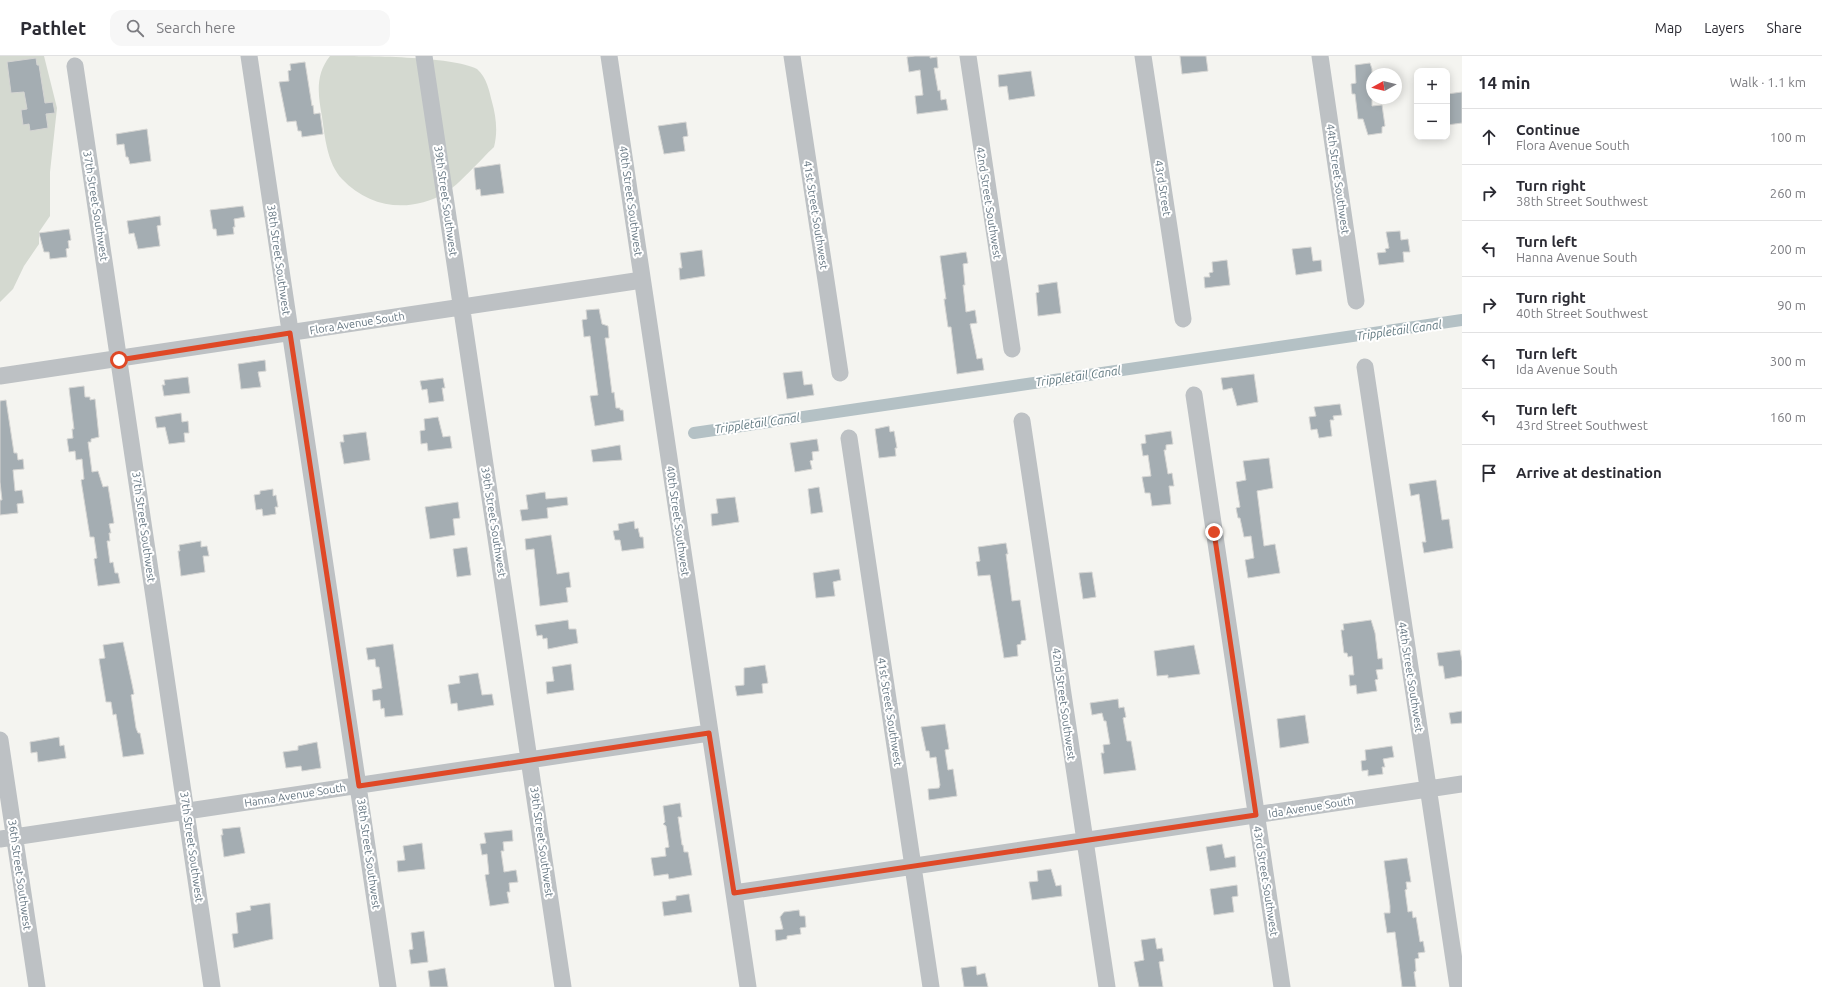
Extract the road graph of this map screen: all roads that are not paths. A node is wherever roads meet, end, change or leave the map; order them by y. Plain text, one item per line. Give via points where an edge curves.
1 (249, 56) edge
2 (424, 56) edge
3 (609, 56) edge
4 (792, 56) edge
5 (968, 56) edge
6 (1143, 56) edge
7 (1320, 56) edge
8 (75, 66) dead end
9 (642, 280) junction
10 (1356, 301) dead end
11 (462, 308) junction
12 (1183, 319) dead end
13 (290, 333) junction
14 (1012, 349) dead end
15 (119, 360) junction
16 (1365, 367) dead end
17 (840, 374) dead end
18 (0, 376) edge
19 (1194, 396) dead end
20 (1022, 421) dead end
21 (849, 438) dead end
22 (709, 733) junction
23 (0, 740) edge
24 (530, 760) junction
25 (1462, 784) edge
26 (359, 786) junction
27 (1429, 789) junction
28 (186, 812) junction
29 (1256, 815) junction
30 (7, 838) edge
31 (1085, 841) junction
32 (914, 866) junction
33 (734, 893) junction
34 (37, 987) edge
35 (212, 987) edge
36 (388, 987) edge
37 (563, 987) edge
38 (748, 987) edge
39 (931, 987) edge
40 (1107, 987) edge
41 (1282, 987) edge
42 (1458, 987) edge

1 - 13 street, 38th Street Southwest
2 - 11 street, 39th Street Southwest
3 - 9 street, 40th Street Southwest
4 - 17 street, 41st Street Southwest
5 - 14 street, 42nd Street Southwest
6 - 12 street, 43rd Street
7 - 10 street, 44th Street Southwest
8 - 15 street, 37th Street Southwest
9 - 11 street, Flora Avenue South
9 - 22 street, 40th Street Southwest
11 - 13 street, Flora Avenue South
11 - 24 street, 39th Street Southwest
13 - 15 street, Flora Avenue South
13 - 26 street, 38th Street Southwest
15 - 18 street, Flora Avenue South
15 - 28 street, 37th Street Southwest
16 - 27 street, 44th Street Southwest
19 - 29 street, 43rd Street Southwest
20 - 31 street, 42nd Street Southwest
21 - 32 street, 41st Street Southwest
22 - 24 street, Hanna Avenue South
22 - 33 street, 40th Street Southwest
23 - 30 street, 36th Street Southwest
24 - 26 street, Hanna Avenue South
24 - 37 street, 39th Street Southwest
25 - 27 street, Ida Avenue South
26 - 28 street, Hanna Avenue South
26 - 36 street, 38th Street Southwest
27 - 29 street, Ida Avenue South
27 - 42 street, 44th Street Southwest
28 - 30 street, Hanna Avenue South
28 - 35 street, 37th Street Southwest
29 - 31 street, Ida Avenue South
29 - 41 street, 43rd Street Southwest
30 - 34 street, 36th Street Southwest
31 - 32 street, Ida Avenue South
31 - 40 street, 42nd Street Southwest
32 - 33 street, Ida Avenue South
32 - 39 street, 41st Street Southwest
33 - 38 street, 40th Street Southwest

